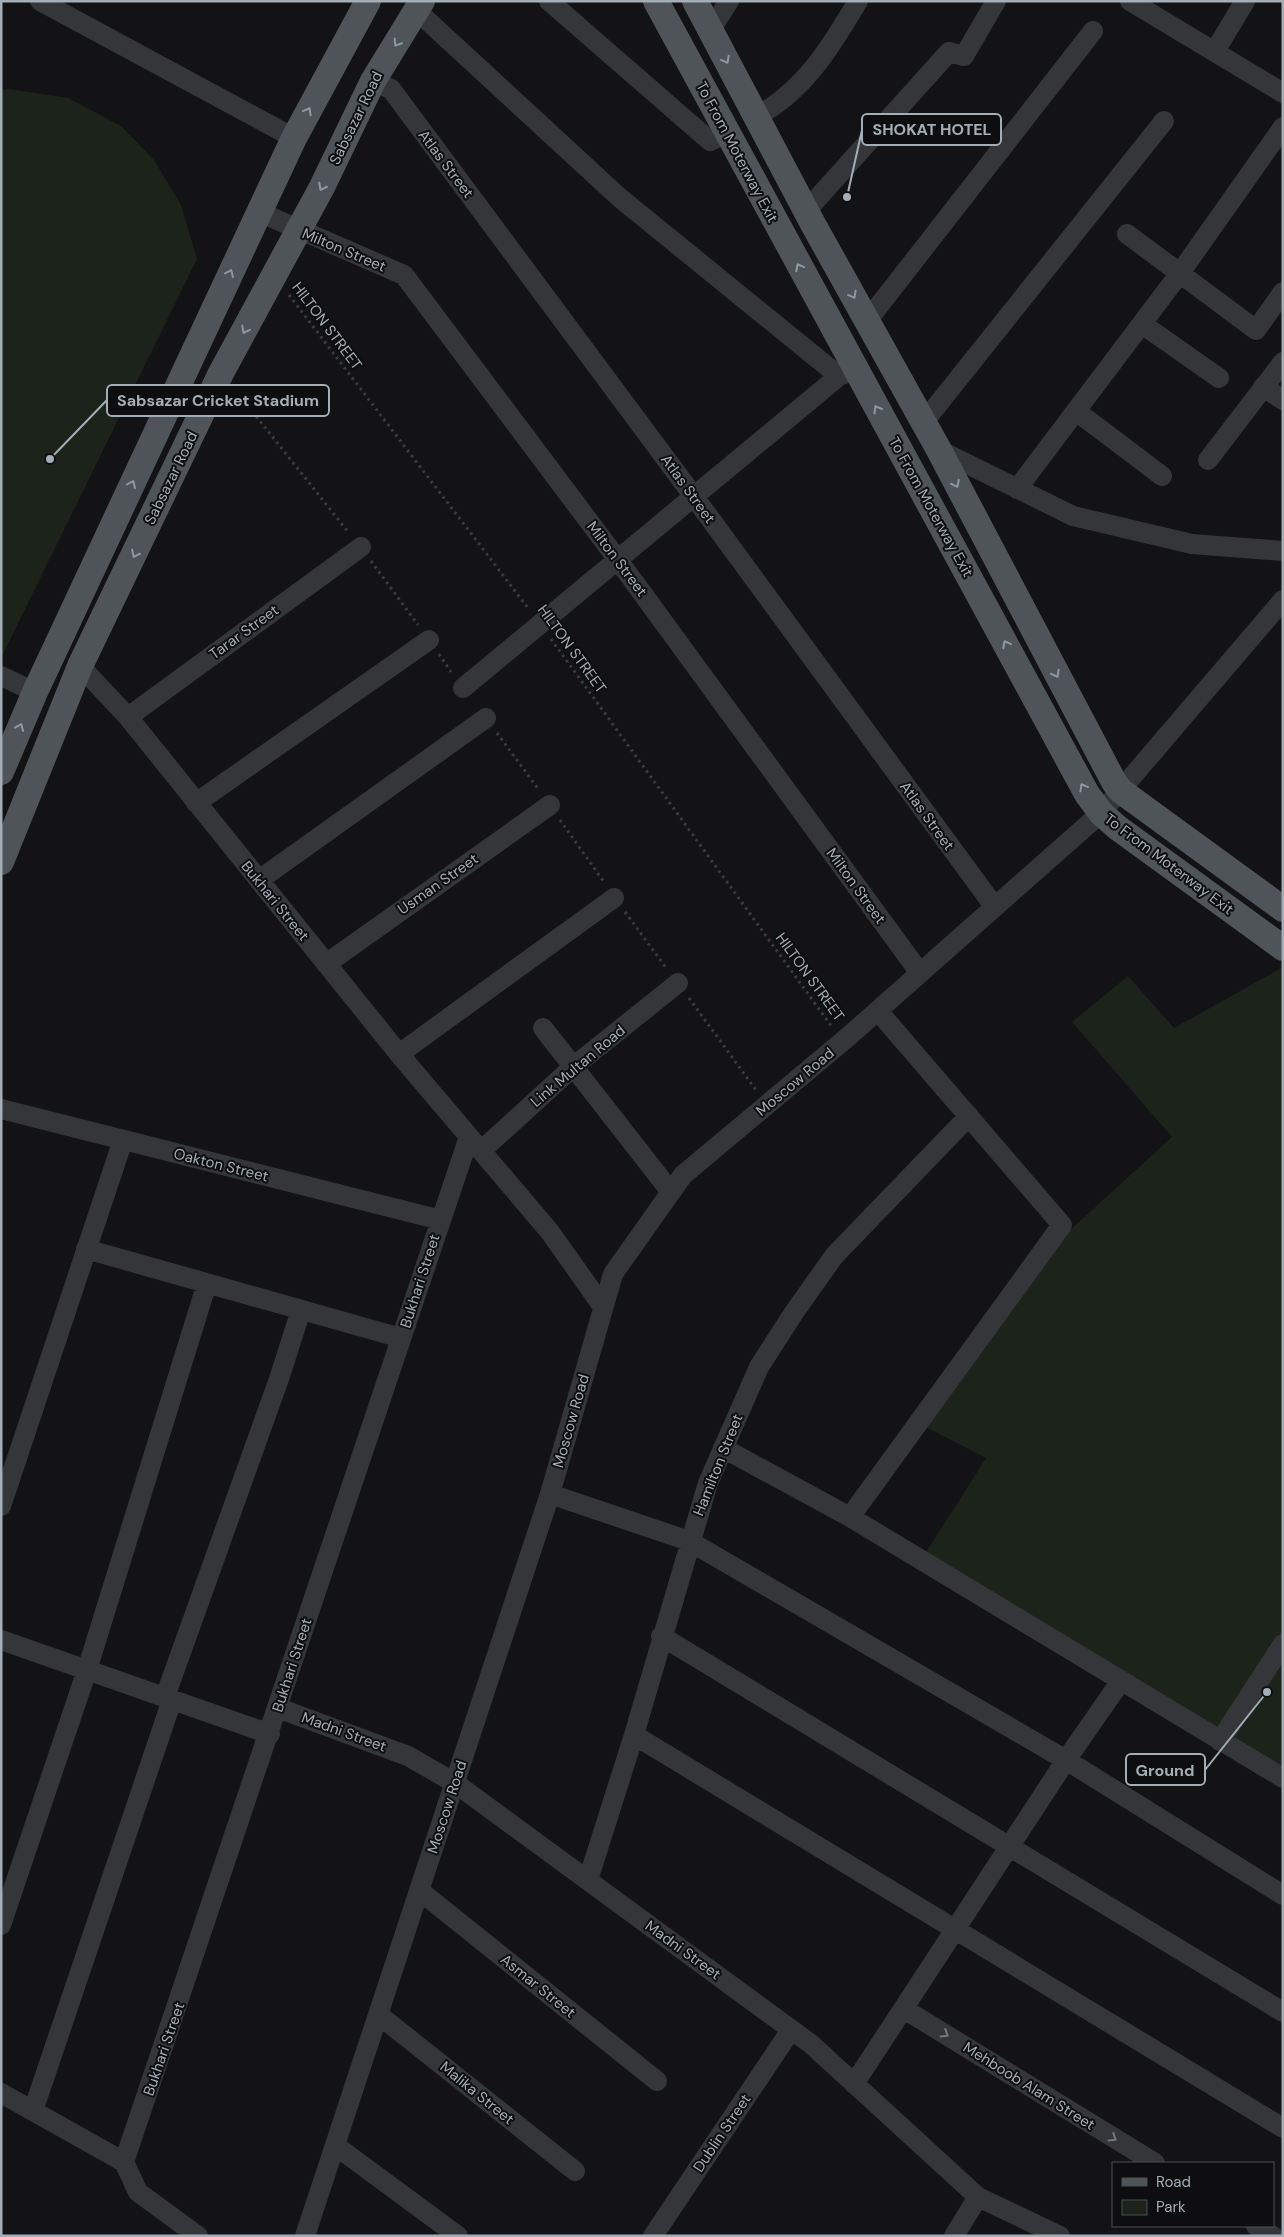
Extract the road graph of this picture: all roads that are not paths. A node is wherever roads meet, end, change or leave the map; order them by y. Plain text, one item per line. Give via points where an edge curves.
1 (368, 1) edge
2 (549, 1) edge
3 (656, 1) edge
4 (695, 1) edge
5 (729, 1) edge
6 (858, 1) edge
7 (996, 1) edge
8 (1130, 1) edge
9 (1245, 1) edge
10 (47, 3) edge
11 (420, 6) edge
12 (710, 31) junction
13 (1093, 31) dead end
14 (1215, 51) junction
15 (373, 81) junction
16 (1283, 93) edge
17 (756, 117) junction
18 (1164, 121) dead end
19 (1283, 127) edge
20 (726, 133) junction
21 (294, 138) junction
22 (259, 212) junction
23 (806, 212) junction
24 (299, 231) junction
25 (1127, 234) dead end
26 (1180, 273) junction
27 (1283, 292) edge
28 (867, 321) junction
29 (1142, 324) junction
30 (1283, 362) edge
31 (846, 373) junction
32 (1219, 378) dead end
33 (1263, 387) junction
34 (1283, 400) edge
35 (1076, 411) junction
36 (923, 423) junction
37 (938, 450) junction
38 (1208, 460) dead end
39 (1162, 476) dead end
40 (1017, 489) junction
41 (695, 498) junction
42 (361, 548) dead end
43 (1283, 551) edge
44 (618, 560) junction
45 (1283, 600) edge
46 (429, 640) dead end
47 (80, 666) junction
48 (1, 676) edge
49 (463, 688) dead end
50 (35, 692) junction
51 (128, 718) junction
52 (486, 718) dead end
53 (1, 772) edge
54 (1121, 791) junction
55 (196, 803) junction
56 (550, 805) dead end
57 (1101, 813) junction
58 (1, 862) edge
59 (259, 880) junction
60 (614, 898) dead end
61 (994, 906) junction
62 (1283, 909) edge
63 (1283, 948) edge
64 (326, 964) junction
65 (920, 973) junction
66 (678, 984) dead end
67 (878, 1010) junction
68 (543, 1028) dead end
69 (399, 1054) junction
70 (573, 1067) junction
71 (1, 1109) edge
72 (969, 1116) junction
73 (122, 1140) junction
74 (475, 1144) junction
75 (671, 1192) junction
76 (441, 1220) junction
77 (86, 1250) junction
78 (207, 1284) junction
79 (604, 1307) junction
80 (301, 1310) junction
81 (401, 1338) junction
82 (723, 1448) junction
83 (550, 1494) junction
84 (1, 1506) edge
85 (850, 1517) junction
86 (689, 1541) junction
87 (661, 1636) junction
88 (1, 1640) edge
89 (1283, 1644) edge
90 (87, 1670) junction
91 (1121, 1680) junction
92 (168, 1698) junction
93 (278, 1708) junction
94 (270, 1734) junction
95 (634, 1735) junction
96 (1220, 1741) junction
97 (1066, 1760) junction
98 (1283, 1778) edge
99 (455, 1782) junction
100 (1010, 1846) junction
101 (588, 1880) junction
102 (420, 1891) junction
103 (1283, 1895) edge
104 (1, 1925) edge
105 (956, 1929) junction
106 (904, 2009) junction
107 (1283, 2012) edge
108 (379, 2015) junction
109 (792, 2030) junction
110 (657, 2081) dead end
111 (854, 2084) junction
112 (1, 2093) edge
113 (33, 2111) junction
114 (1283, 2128) edge
115 (336, 2146) junction
116 (124, 2162) junction
117 (1153, 2162) edge
118 (575, 2171) dead end
119 (978, 2197) junction
120 (1258, 2227) edge
121 (198, 2236) edge
122 (305, 2236) edge
123 (458, 2236) edge
124 (653, 2236) edge
125 (954, 2236) edge
126 (1060, 2236) edge
127 (1272, 2236) edge

21 -> 1 main road
2 - 20 street via 710,141
3 - 20 main road, To From Moterway Exit
4 - 12 main road, To From Moterway Exit
5 - 12 street
6 - 17 street via 825,56 779,104
7 - 23 street via 964,56 949,52
8 - 14 street
9 - 14 street
10 - 21 street
11 -> 15 main road, Sabsazar Road
11 - 31 street via 620,198
12 -> 17 main road, To From Moterway Exit
13 - 28 street
14 - 16 street
15 -> 24 main road, Sabsazar Road
15 - 41 street, Atlas Street via 390,89
17 - 23 main road, To From Moterway Exit
18 - 36 street
19 - 26 street
31 -> 20 main road, To From Moterway Exit
21 - 22 main road
22 - 24 street, Milton Street
50 -> 22 main road
23 -> 28 main road, To From Moterway Exit
24 - 44 street, Milton Street via 404,275
24 -> 47 main road, Sabsazar Road via 222,373
25 - 26 street
26 - 27 street via 1256,330
26 - 29 street
28 - 36 main road, To From Moterway Exit
29 - 32 street
29 - 35 street
30 - 33 street
31 - 41 street
57 -> 31 main road, To From Moterway Exit via 1087,794 915,476
33 - 34 street
33 - 38 street
35 - 39 street
35 - 40 street
36 - 37 main road, To From Moterway Exit
37 - 40 street
37 -> 54 main road, To From Moterway Exit
40 - 43 street via 1073,516 1192,544
41 - 44 street
41 - 61 street, Atlas Street
42 - 51 street, Tarar Street
44 - 49 street
44 - 65 street, Milton Street
45 - 54 street, Moscow Road
46 - 55 street
47 - 51 street, Bukhari Street
47 - 58 main road, Sabsazar Road
48 - 50 street
53 -> 50 main road
51 - 55 street, Bukhari Street
52 - 59 street
54 - 57 street, Moscow Road
54 - 62 main road, To From Moterway Exit
55 - 59 street, Bukhari Street
56 - 64 street, Usman Street
57 - 61 street, Moscow Road
57 - 63 main road, To From Moterway Exit via 1188,881
59 - 64 street, Bukhari Street
60 - 69 street
61 - 65 street, Moscow Road
64 - 69 street, Bukhari Street
65 - 67 street, Moscow Road
66 - 70 street, Link Multan Road
67 - 72 street
67 - 75 street, Moscow Road via 683,1174
68 - 70 street
69 - 74 street, Bukhari Street
70 - 74 street, Link Multan Road
70 - 75 street
71 - 73 street, Oakton Street
72 - 82 street, Hamilton Street via 834,1256 759,1367
72 - 85 street via 1062,1225
73 - 76 street, Oakton Street
73 - 77 street
74 - 76 street, Bukhari Street
74 - 79 street, Bukhari Street via 550,1232
75 - 79 street, Moscow Road via 613,1274
76 - 81 street, Bukhari Street
77 - 78 street
77 - 84 street
78 - 80 street
78 - 90 street
79 - 83 street, Moscow Road
80 - 81 street
80 - 92 street
81 - 93 street, Bukhari Street
82 - 85 street
82 - 86 street, Hamilton Street
83 - 86 street
83 - 99 street, Moscow Road
85 - 91 street
86 - 87 street, Hamilton Street
86 - 97 street
87 - 95 street, Hamilton Street
87 - 100 street
88 - 90 street
89 - 96 street
90 - 92 street
90 - 104 street
91 - 96 street
91 - 97 street
92 - 94 street
92 - 113 street
93 - 94 street, Bukhari Street
93 - 99 street, Madni Street via 408,1756
94 - 116 street, Bukhari Street
95 - 101 street, Hamilton Street
95 - 105 street
96 - 98 street
97 - 100 street
97 - 103 street
99 - 101 street, Madni Street
99 - 102 street, Moscow Road
100 - 105 street
100 - 107 street
101 - 109 street, Madni Street
102 - 108 street, Moscow Road
102 - 110 street, Asmar Street
105 - 106 street
105 - 114 street
106 - 111 street
106 -> 117 street, Mehboob Alam Street
108 - 115 street, Moscow Road
108 - 118 street, Malika Street
109 - 111 street, Madni Street
109 - 124 street, Dublin Street
111 - 119 street, Madni Street
112 - 113 street
113 - 116 street
115 - 122 street, Moscow Road
115 - 123 street
116 - 121 street via 138,2192
119 - 125 street
119 - 126 street, Madni Street
120 - 127 street

